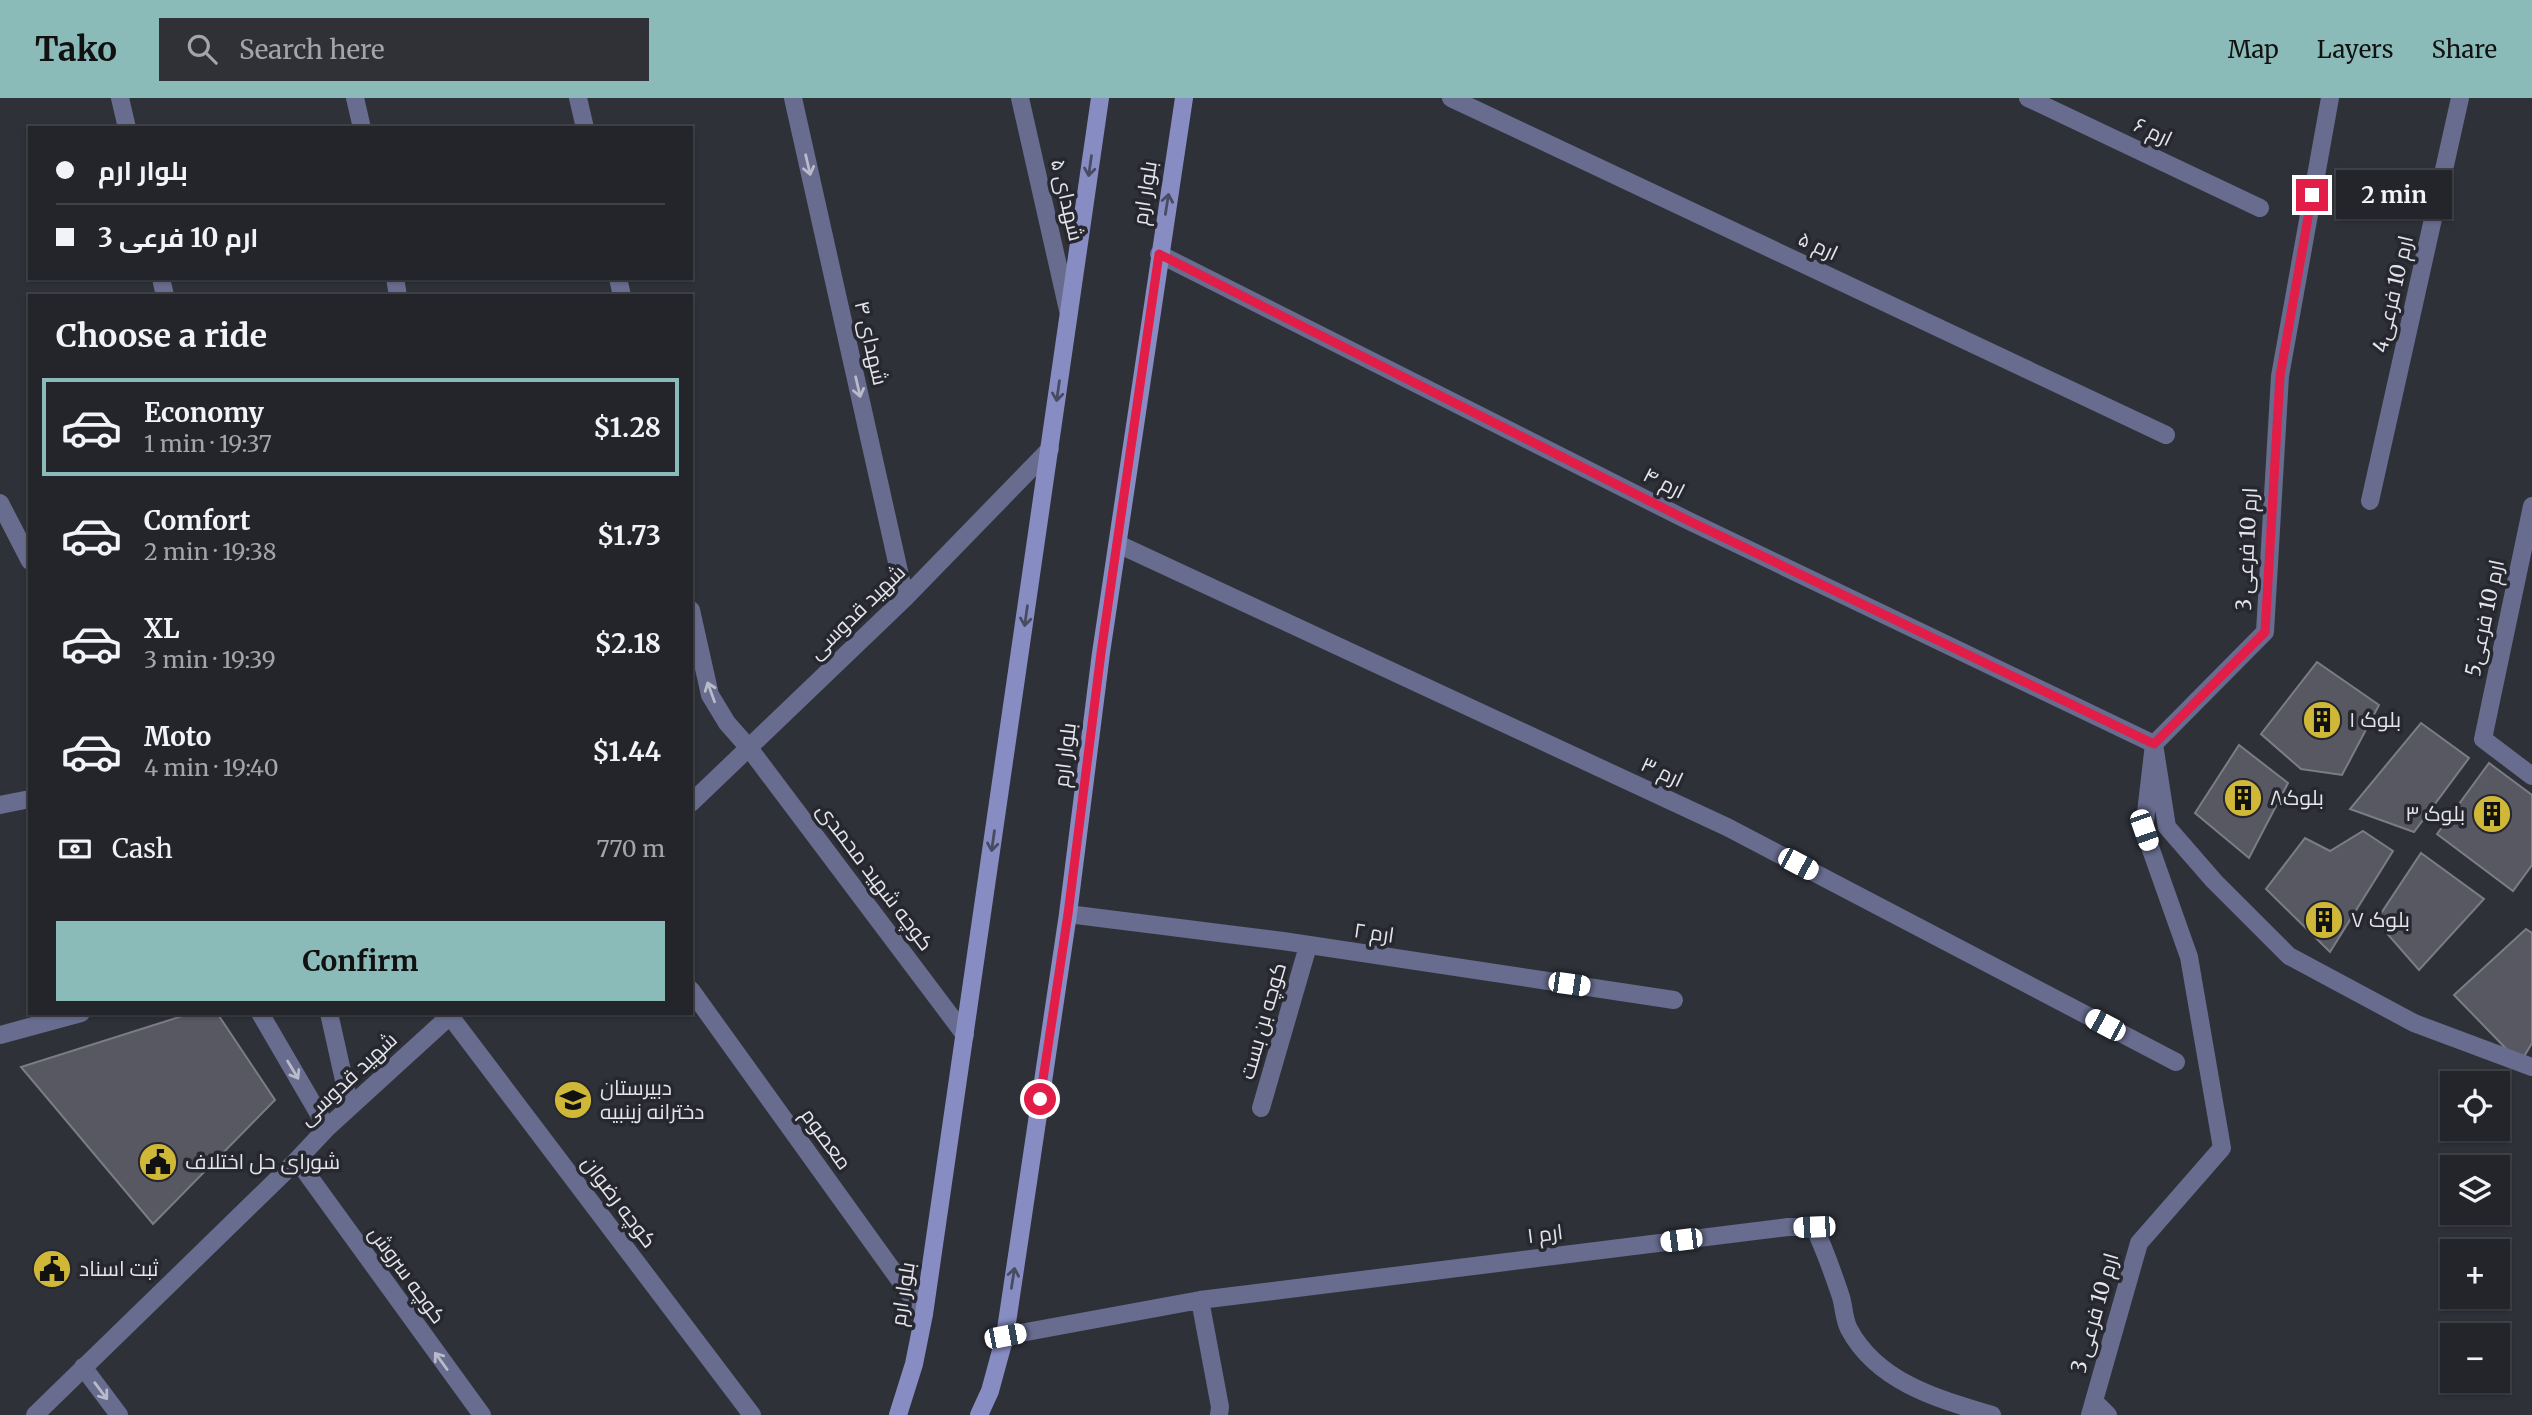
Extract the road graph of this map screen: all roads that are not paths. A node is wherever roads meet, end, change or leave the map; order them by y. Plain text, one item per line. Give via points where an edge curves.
1 (120, 98) edge
2 (355, 98) edge
3 (578, 98) edge
4 (793, 98) edge
5 (1020, 98) edge
6 (1100, 98) edge
7 (1184, 98) edge
8 (1451, 98) edge
9 (2028, 98) edge
10 (2330, 98) edge
11 (2460, 98) edge
12 (127, 126) edge
13 (362, 126) edge
14 (585, 126) edge
15 (2260, 208) dead end
16 (1159, 254) junction
17 (1069, 313) junction
18 (2166, 435) dead end
19 (1050, 449) junction
20 (2370, 501) dead end
21 (0, 503) edge
22 (2532, 506) edge
23 (1118, 544) junction
24 (28, 557) edge
25 (905, 598) junction
26 (693, 619) edge
27 (2154, 744) junction
28 (749, 748) junction
29 (2532, 776) edge
30 (28, 799) edge
31 (693, 801) edge
32 (0, 806) edge
33 (1068, 914) junction
34 (1308, 946) junction
35 (693, 993) edge
36 (1674, 1000) dead end
37 (73, 1015) edge
38 (261, 1015) edge
39 (329, 1015) edge
40 (452, 1015) edge
41 (0, 1035) edge
42 (965, 1035) junction
43 (2176, 1062) dead end
44 (2532, 1067) edge
45 (350, 1107) junction
46 (1261, 1108) dead end
47 (327, 1128) junction
48 (297, 1160) junction
49 (1200, 1300) junction
50 (924, 1314) junction
51 (1005, 1336) junction
52 (83, 1367) junction
53 (2092, 1408) edge
54 (35, 1415) edge
55 (118, 1415) edge
56 (482, 1415) edge
57 (752, 1415) edge
58 (898, 1415) edge
59 (979, 1415) edge
60 (1219, 1415) edge
61 (1992, 1415) edge
62 (2108, 1415) edge

1 - 12 street
2 - 13 street
3 - 14 street
4 -> 25 street, شهدای ۴
5 - 17 street, شهدای ۵
6 -> 17 main road, بلوار ارم
16 -> 7 main road, بلوار ارم
8 - 18 street, ارم ۵
9 - 15 street, ارم ۶
10 - 27 street, ارم 10 فرعی 3 via 2280,376 2265,632
11 - 20 street, ارم 10 فرعی4
16 - 23 main road, بلوار ارم
16 - 27 street, ارم ۴ via 1687,520
17 -> 19 main road, بلوار ارم
19 - 25 street, شهید قدوسی
19 -> 42 main road, بلوار ارم
21 - 24 street
22 - 29 street, ارم 10 فرعی5 via 2483,739
23 - 33 main road, بلوار ارم
23 - 43 street, ارم ۳ via 1727,827
25 - 28 street, شهید قدوسی
28 -> 26 street, کوچه شهید محمدی via 726,723 710,695
27 - 44 street via 2167,827 2289,956 2414,1023
27 - 53 street, ارم 10 فرعی 3 via 2144,830 2189,957 2222,1148 2139,1243
28 - 31 street, شهید قدوسی
28 - 42 street, کوچه شهید محمدی
30 - 32 street
33 - 34 street, ارم ۲
51 -> 33 main road, بلوار ارم
34 - 36 street, ارم ۲
34 - 46 street, کوچه بن بست
35 - 50 street, معصوم
37 - 41 street
38 -> 47 street
39 - 45 street
40 - 45 street, شهید قدوسی
40 - 57 street, کوچه رضوان
42 - 50 main road, بلوار ارم
45 - 47 street, شهید قدوسی
47 - 48 street, شهید قدوسی
48 - 52 street, شهید قدوسی
56 -> 48 street, کوچه سروش
49 - 51 street, ارم ۱
49 - 60 street
49 - 61 street, ارم ۱ via 1814,1227 1848,1327 1866,1352 1885,1372 1915,1389
50 - 58 main road, بلوار ارم
51 - 59 main road, بلوار ارم
52 - 54 street, شهید قدوسی
52 -> 55 street
53 - 62 street

